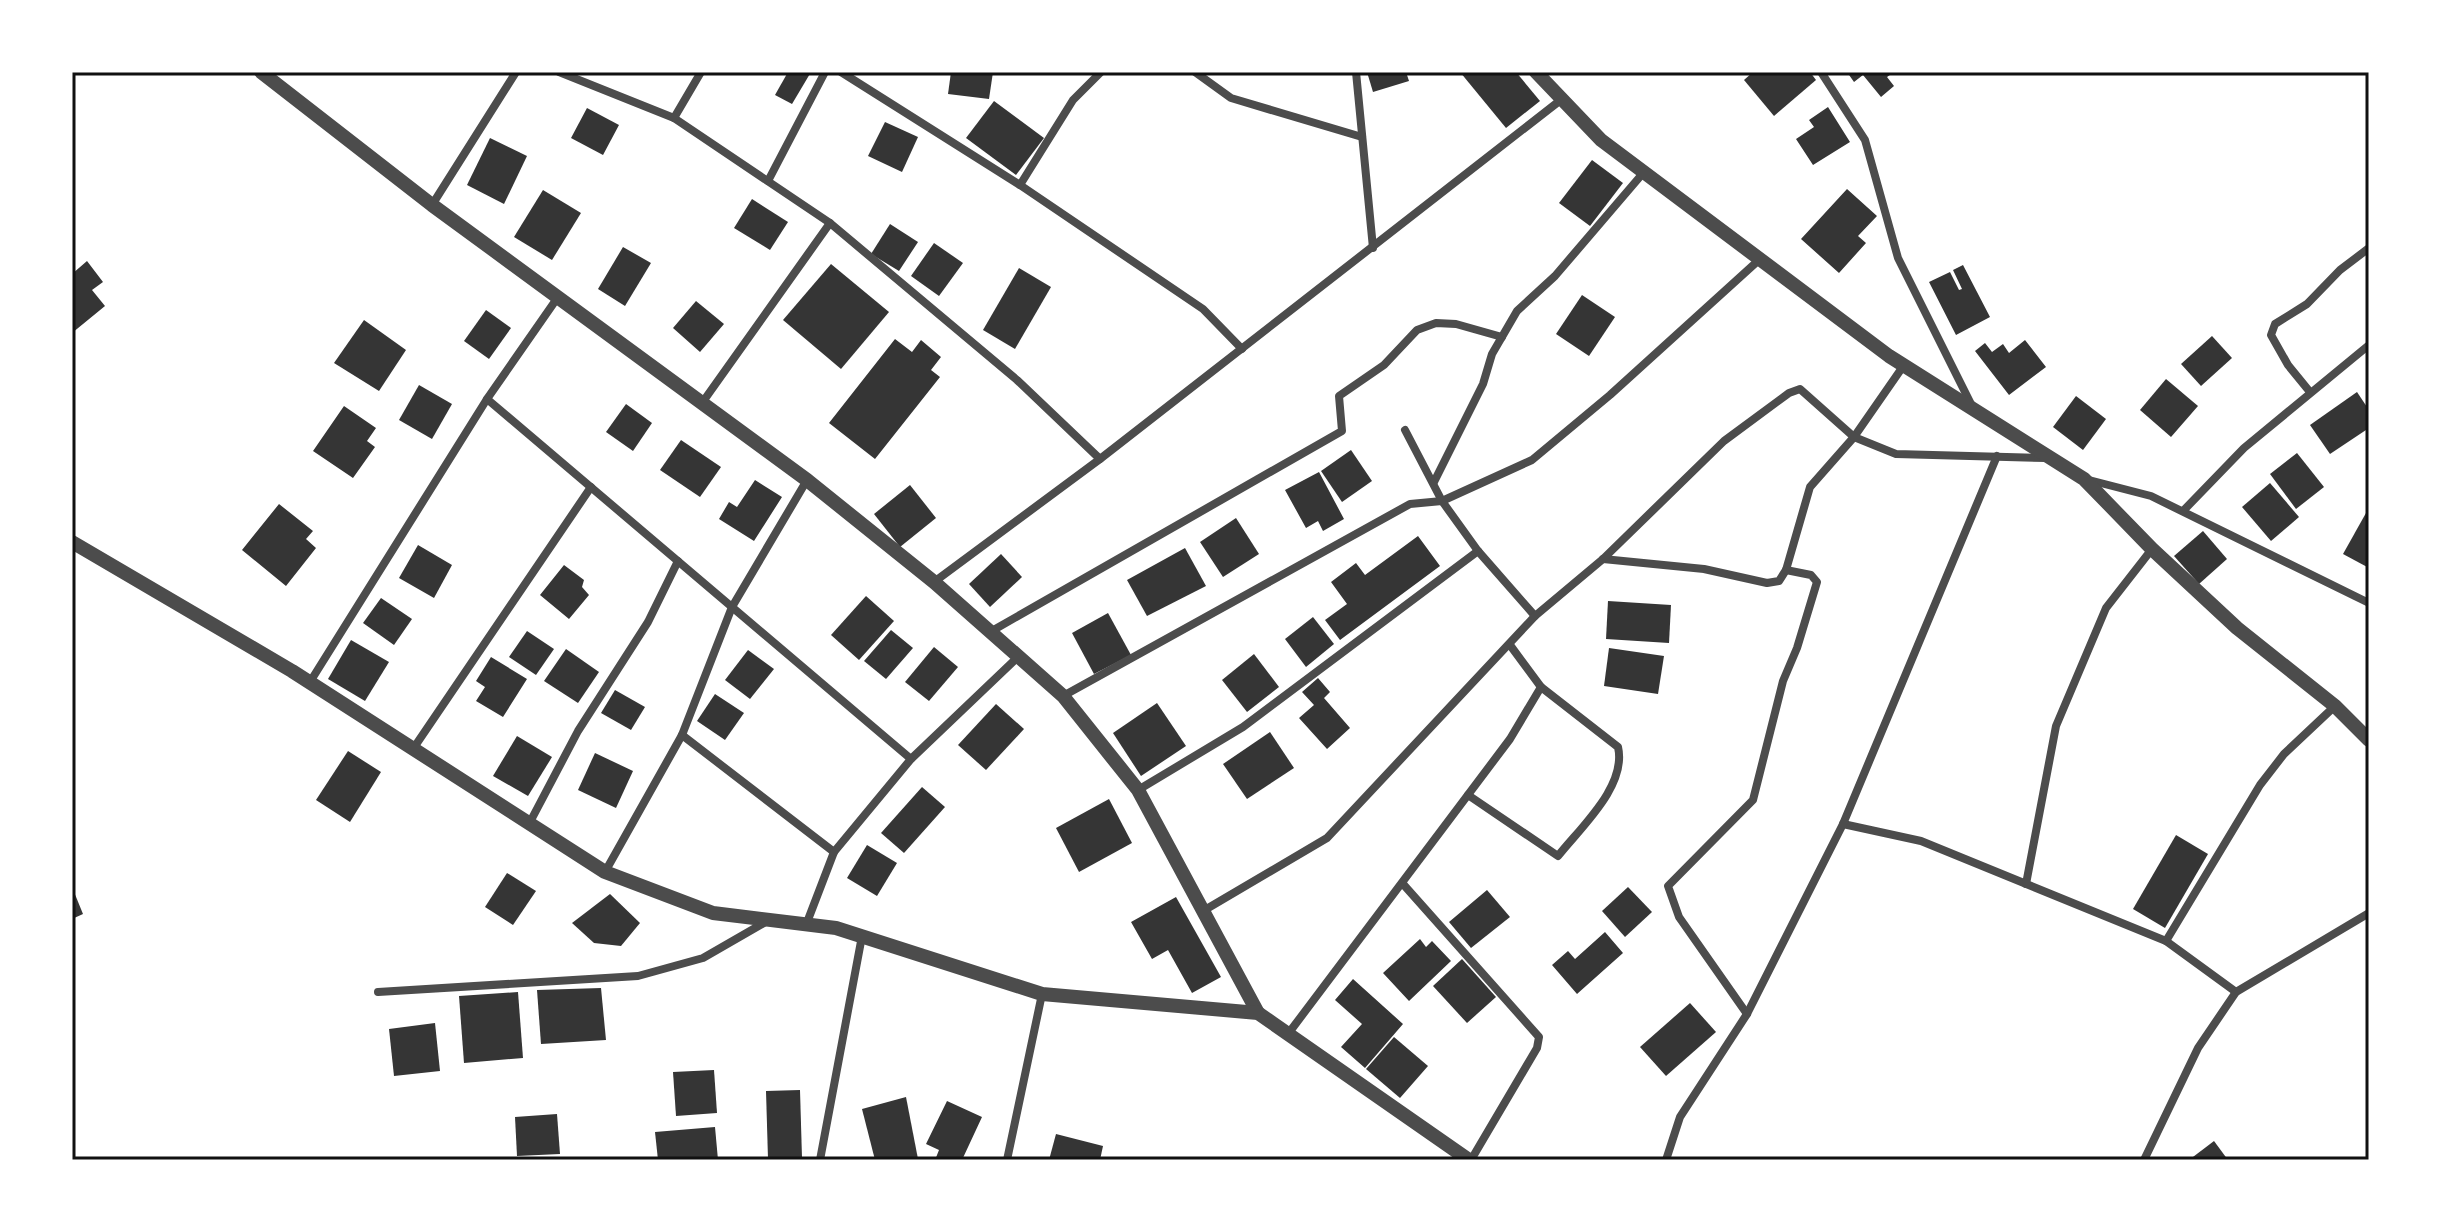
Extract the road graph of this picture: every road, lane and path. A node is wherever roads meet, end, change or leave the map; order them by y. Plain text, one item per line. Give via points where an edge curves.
1 (262, 72) edge
2 (516, 72) edge
3 (559, 72) edge
4 (701, 72) edge
5 (825, 72) edge
6 (841, 72) edge
7 (1101, 72) edge
8 (1195, 72) edge
9 (1356, 72) edge
10 (1536, 72) edge
11 (1821, 72) edge
12 (1562, 99) junction
13 (674, 118) junction
14 (1362, 137) junction
15 (1644, 172) junction
16 (768, 181) junction
17 (1020, 185) junction
18 (432, 205) junction
19 (830, 223) junction
20 (1373, 248) junction
21 (2369, 248) edge
22 (1760, 259) junction
23 (558, 297) junction
24 (1502, 337) junction
25 (2369, 345) edge
26 (1242, 349) junction
27 (1904, 365) junction
28 (2310, 392) junction
29 (487, 399) junction
30 (702, 403) junction
31 (1974, 409) junction
32 (1405, 430) dead end
33 (1854, 437) junction
34 (1997, 456) junction
35 (2051, 458) junction
36 (1100, 459) junction
37 (2084, 479) junction
38 (807, 480) junction
39 (1434, 482) junction
40 (591, 487) junction
41 (1442, 501) junction
42 (2183, 511) junction
43 (72, 542) edge
44 (2152, 549) junction
45 (1478, 551) junction
46 (1603, 559) junction
47 (678, 561) junction
48 (1786, 570) junction
49 (934, 582) junction
50 (2369, 603) edge
51 (732, 607) junction
52 (1535, 616) junction
53 (990, 632) junction
54 (1510, 645) junction
55 (1018, 657) junction
56 (310, 682) junction
57 (1541, 687) junction
58 (1063, 696) junction
59 (2335, 706) junction
60 (682, 735) junction
61 (2369, 740) edge
62 (413, 749) junction
63 (911, 759) junction
64 (1138, 790) junction
65 (1468, 795) junction
66 (529, 824) junction
67 (1843, 824) junction
68 (834, 852) junction
69 (605, 872) junction
70 (1403, 884) junction
71 (2026, 884) junction
72 (1203, 911) junction
73 (2369, 913) edge
74 (769, 920) junction
75 (806, 925) junction
76 (862, 936) junction
77 (2166, 941) junction
78 (378, 992) dead end
79 (2236, 992) junction
80 (1042, 994) junction
81 (1258, 1013) junction
82 (1747, 1014) junction
83 (1288, 1034) junction
84 (820, 1160) edge
85 (1007, 1160) edge
86 (1470, 1160) edge
87 (1666, 1160) edge
88 (2144, 1160) edge

1 - 18 street
2 - 18 street
3 - 13 street
4 - 13 street
5 - 16 street
6 - 17 street
7 - 17 street via 1073,100
8 - 14 street via 1231,98
9 - 14 street
10 - 12 street
11 - 31 street via 1865,140 1898,258
12 - 15 street via 1601,140
12 - 20 street
13 - 16 street
14 - 20 street
15 - 22 street
15 - 24 street via 1555,276 1517,311
16 - 19 street
17 - 26 street via 1203,309
18 - 23 street
19 - 30 street
19 - 36 street via 1017,380
20 - 26 street
21 - 28 street via 2307,304 2275,324 2271,335
22 - 27 street
22 - 41 street via 1532,460
23 - 29 street
23 - 30 street
24 - 39 street
24 - 53 street via 1456,324 1436,323 1417,330 1384,365 1339,396 1342,431
25 - 28 street
26 - 36 street
27 - 31 street
27 - 33 street
28 - 42 street via 2244,448
29 - 40 street
29 - 56 street
30 - 38 street
31 - 35 street
32 - 39 street
33 - 34 street via 1896,454
33 - 46 street via 1800,389 1789,393 1724,441
33 - 48 street via 1810,487
34 - 35 street
34 - 67 street
35 - 37 street
36 - 49 street
37 - 42 street via 2151,496
37 - 44 street
38 - 49 street
38 - 51 street
39 - 41 street
40 - 47 street
40 - 62 street
41 - 45 street
41 - 58 street via 1410,504
42 - 50 street
43 - 56 street
44 - 59 street via 2237,628
44 - 71 street via 2106,608 2056,726
45 - 52 street
45 - 64 street via 1243,727
46 - 48 street via 1704,569 1767,583 1779,581
46 - 52 street
47 - 51 street
47 - 66 street
48 - 82 street via 1811,575 1817,582 1783,681 1753,800 1668,886 1679,917
49 - 53 street
51 - 60 street
51 - 63 street
52 - 54 street
53 - 55 street
54 - 57 street
54 - 72 street via 1327,838
55 - 58 street
55 - 63 street
56 - 62 street
57 - 65 street
57 - 65 street via 1618,747 1616,780 1558,856
58 - 64 street
59 - 61 street
59 - 77 street via 2260,785
60 - 68 street
60 - 69 street
62 - 66 street
63 - 68 street
64 - 72 street
65 - 70 street
66 - 69 street
67 - 71 street via 1921,841
67 - 82 street
68 - 75 street
69 - 74 street via 713,913
70 - 83 street
70 - 86 street via 1539,1037
71 - 77 street
72 - 81 street
73 - 79 street
74 - 75 street
74 - 78 street via 703,958 638,976
75 - 76 street
76 - 80 street
76 - 84 street
77 - 79 street
79 - 88 street via 2198,1048
80 - 81 street
80 - 85 street
81 - 83 street
82 - 87 street via 1680,1117
83 - 86 street

